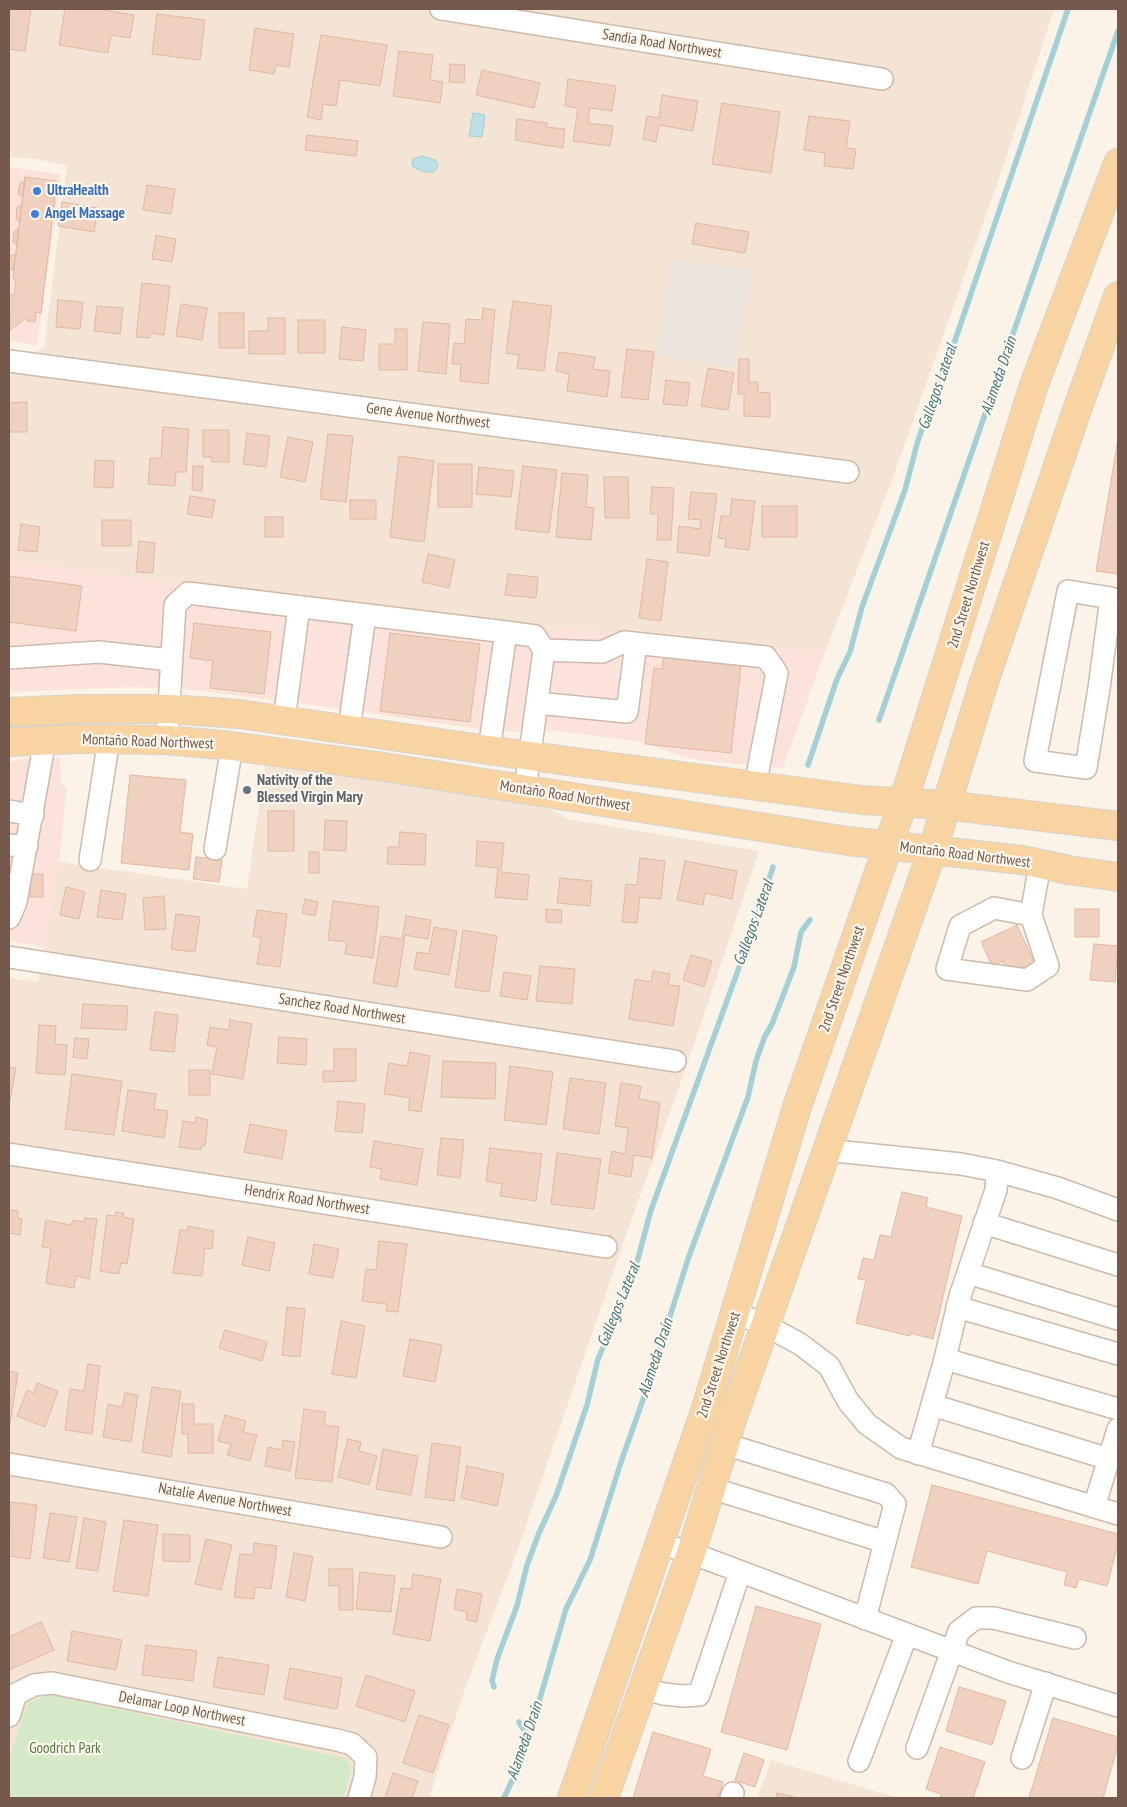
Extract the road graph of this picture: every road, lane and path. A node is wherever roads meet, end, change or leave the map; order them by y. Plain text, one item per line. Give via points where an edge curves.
1 (441, 9) edge
2 (882, 79) dead end
3 (1118, 163) edge
4 (1118, 296) edge
5 (9, 361) edge
6 (848, 472) dead end
7 (299, 607) junction
8 (366, 615) junction
9 (506, 632) junction
10 (636, 644) junction
11 (544, 650) junction
12 (9, 658) edge
13 (172, 660) junction
14 (1109, 689) edge
15 (537, 703) junction
16 (168, 709) junction
17 (9, 712) edge
18 (284, 720) junction
19 (349, 729) junction
20 (109, 739) junction
21 (45, 740) junction
22 (167, 740) junction
23 (9, 742) edge
24 (232, 746) junction
25 (489, 750) junction
26 (530, 756) junction
27 (755, 786) junction
28 (525, 790) junction
29 (904, 803) junction
30 (946, 805) junction
31 (9, 811) edge
32 (33, 815) junction
33 (1118, 826) edge
34 (889, 845) junction
35 (18, 846) edge
36 (215, 849) dead end
37 (932, 849) junction
38 (90, 860) dead end
39 (1040, 864) junction
40 (1118, 876) edge
41 (1031, 915) junction
42 (9, 918) edge
43 (9, 957) edge
44 (675, 1061) dead end
45 (826, 1150) junction
46 (9, 1154) edge
47 (997, 1171) junction
48 (1118, 1210) edge
49 (984, 1223) junction
50 (606, 1247) dead end
51 (1118, 1264) edge
52 (968, 1273) junction
53 (957, 1307) junction
54 (736, 1313) junction
55 (1118, 1319) edge
56 (765, 1325) junction
57 (1118, 1354) edge
58 (946, 1359) junction
59 (932, 1405) junction
60 (1118, 1409) edge
61 (1118, 1429) edge
62 (725, 1444) junction
63 (918, 1454) junction
64 (1109, 1459) junction
65 (9, 1464) edge
66 (712, 1488) junction
67 (1094, 1507) junction
68 (1118, 1514) edge
69 (441, 1537) dead end
70 (885, 1542) junction
71 (660, 1543) junction
72 (691, 1553) junction
73 (740, 1572) junction
74 (865, 1619) junction
75 (907, 1634) junction
76 (1076, 1638) dead end
77 (953, 1651) junction
78 (1046, 1684) junction
79 (644, 1689) junction
80 (12, 1694) edge
81 (1118, 1706) edge
82 (9, 1716) edge
83 (917, 1748) dead end
84 (1022, 1758) dead end
85 (859, 1761) dead end
86 (359, 1798) edge
87 (572, 1798) edge
88 (604, 1798) edge

1 - 2 street, Sandia Road Northwest
3 - 29 main road, 2nd Street Northwest via 1034,385
4 - 30 main road, 2nd Street Northwest via 984,682
5 - 6 street, Gene Avenue Northwest
7 - 8 street
7 - 13 street via 188,593 175,605
7 - 18 street
8 - 9 street
8 - 19 street
9 - 11 street via 535,636
9 - 25 street
10 - 11 street via 624,642 602,652
10 - 15 street via 627,712
10 - 27 street via 766,657 777,673
11 - 15 street
12 - 13 street via 100,652
13 - 16 street
14 - 14 street via 1111,598 1068,591 1035,761 1086,768
15 - 26 street
16 - 17 main road, Montaño Road Northwest
16 - 18 main road, Montaño Road Northwest
16 - 22 street
18 - 19 main road, Montaño Road Northwest
19 - 25 main road, Montaño Road Northwest
20 - 21 main road, Montaño Road Northwest
20 - 22 main road, Montaño Road Northwest
20 - 38 street
21 - 23 main road, Montaño Road Northwest
21 - 32 street
22 - 24 main road, Montaño Road Northwest
24 - 28 main road, Montaño Road Northwest
24 - 36 street
25 - 26 main road, Montaño Road Northwest
26 - 27 main road, Montaño Road Northwest
26 - 28 street
27 - 29 main road, Montaño Road Northwest
28 - 34 main road, Montaño Road Northwest
29 - 30 main road, Montaño Road Northwest
29 - 34 main road, 2nd Street Northwest
30 - 33 main road, Montaño Road Northwest
30 - 37 main road, 2nd Street Northwest
31 - 32 street
32 - 35 street
34 - 37 main road, Montaño Road Northwest
34 - 54 main road, 2nd Street Northwest via 798,1104
35 - 42 street via 16,902
37 - 39 main road, Montaño Road Northwest
37 - 45 main road, 2nd Street Northwest
39 - 40 main road, Montaño Road Northwest
39 - 41 street
41 - 41 street via 1048,966 1027,980 947,969 960,926 994,908
43 - 44 street, Sanchez Road Northwest
45 - 47 street via 961,1164
45 - 56 main road, 2nd Street Northwest
46 - 50 street, Hendrix Road Northwest
47 - 48 street via 1058,1188
47 - 49 street via 996,1190
49 - 51 street
49 - 52 street
52 - 53 street
52 - 55 street
53 - 57 street
53 - 58 street
54 - 56 street
54 - 71 main road, 2nd Street Northwest
56 - 62 main road, 2nd Street Northwest
56 - 63 street via 800,1344 829,1366 848,1401 867,1424 900,1448
58 - 59 street
58 - 60 street
59 - 63 street
59 - 64 street
61 - 64 street
62 - 66 main road, 2nd Street Northwest
62 - 70 street via 886,1494 895,1504
63 - 67 street
64 - 67 street
65 - 69 street, Natalie Avenue Northwest
66 - 70 street
66 - 72 main road, 2nd Street Northwest
67 - 68 street
70 - 74 street
71 - 72 street
71 - 87 main road, 2nd Street Northwest
72 - 73 street
72 - 79 main road, 2nd Street Northwest
73 - 74 street
73 - 79 street via 699,1695 664,1694
74 - 75 street
75 - 77 street
75 - 85 street
76 - 77 street via 994,1618 976,1618 959,1632
77 - 78 street
77 - 83 street
78 - 81 street
78 - 84 street
79 - 88 main road, 2nd Street Northwest
80 - 82 street, Delamar Loop Northwest
80 - 86 street, Delamar Loop Northwest via 34,1685 52,1684 352,1744 366,1758 366,1777

